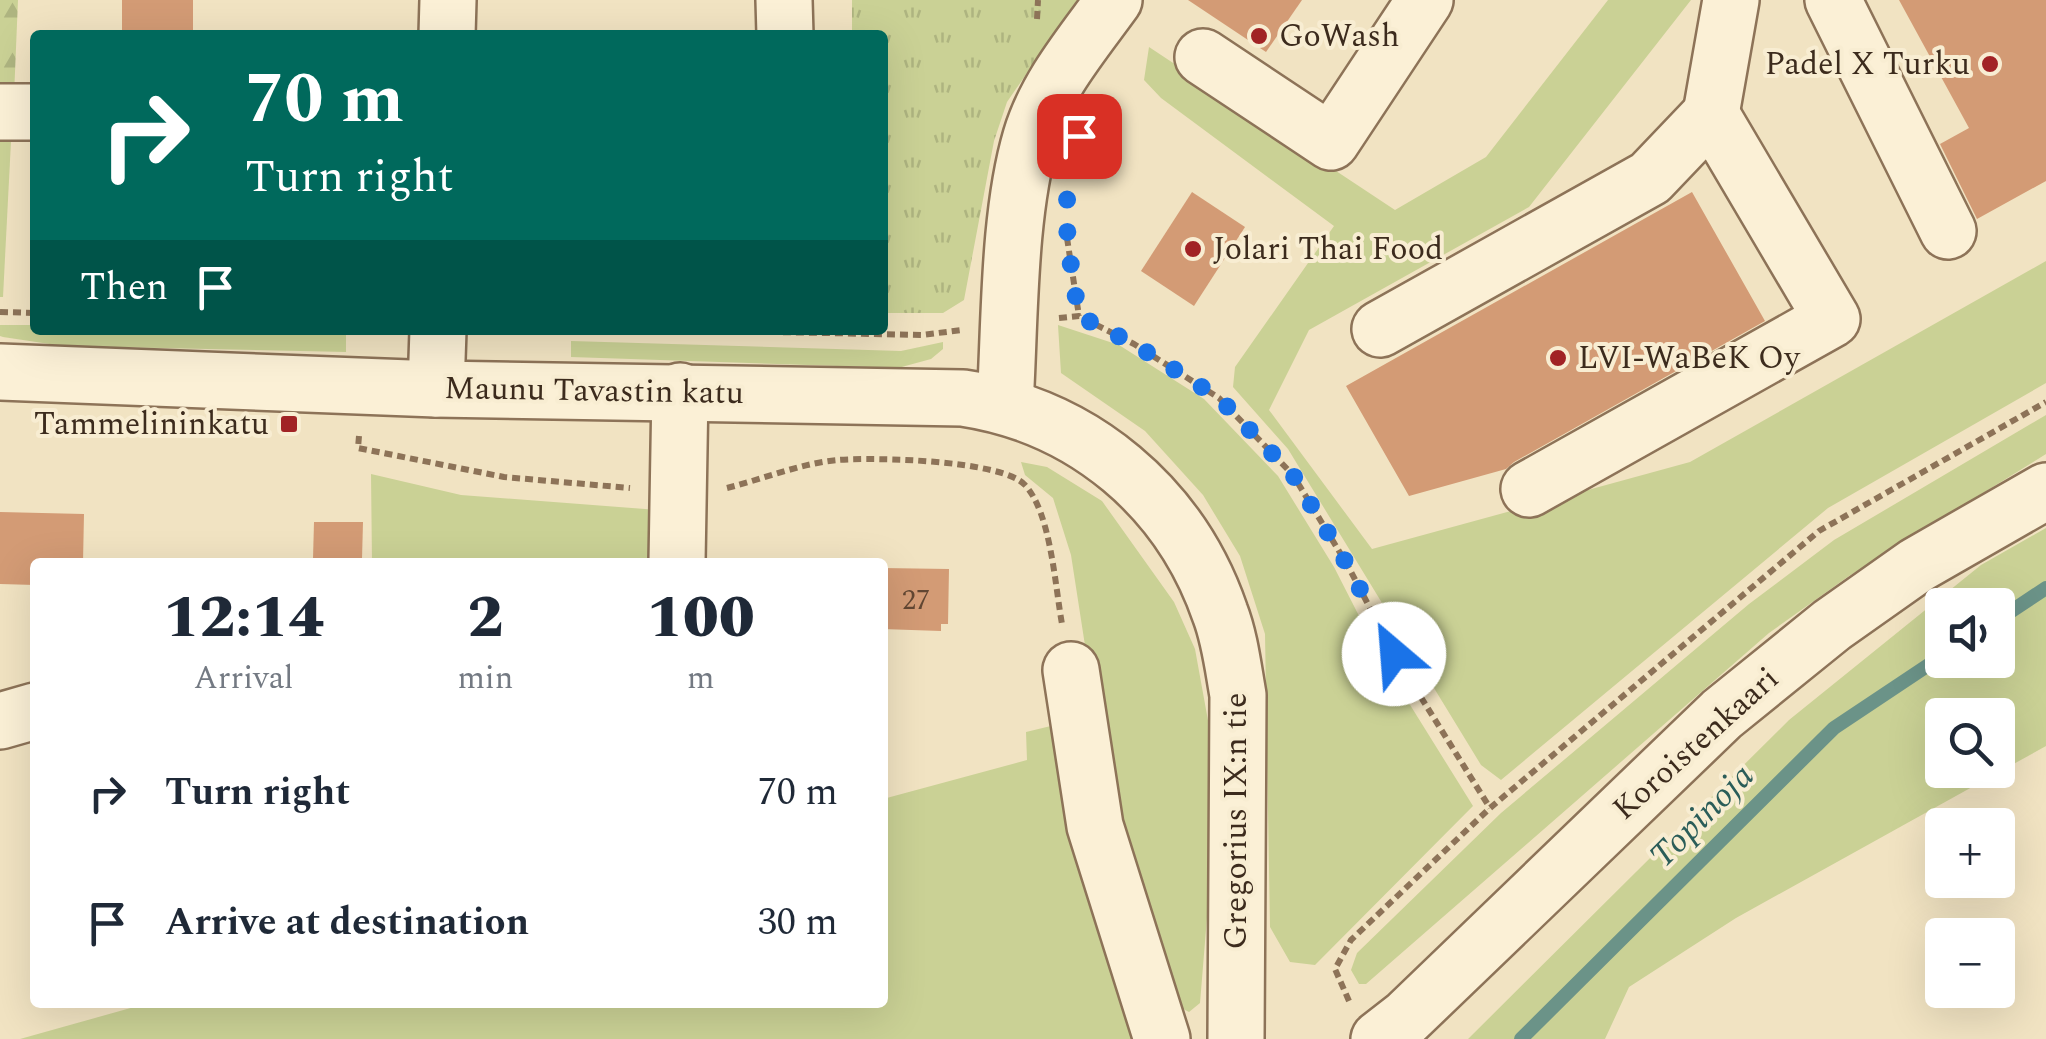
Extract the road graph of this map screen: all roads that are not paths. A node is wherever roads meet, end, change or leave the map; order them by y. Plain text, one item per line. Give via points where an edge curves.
1 (448, 0) edge
2 (784, 0) edge
3 (1114, 0) edge
4 (1425, 0) edge
5 (1730, 0) edge
6 (1833, 0) edge
7 (447, 30) edge
8 (785, 30) edge
9 (1203, 57) dead end
10 (0, 112) edge
11 (30, 112) edge
12 (1711, 114) junction
13 (1948, 231) dead end
14 (1380, 328) dead end
15 (438, 335) edge
16 (0, 372) edge
17 (436, 389) junction
18 (680, 391) junction
19 (1005, 405) junction
20 (1529, 489) dead end
21 (2046, 491) edge
22 (1157, 503) joint
23 (677, 558) edge
24 (1070, 670) road end
25 (30, 712) edge
26 (0, 721) edge
27 (1162, 1039) edge
28 (1236, 1039) edge
29 (1379, 1039) edge

1 - 7 street
2 - 8 street
3 - 19 street via 1059,76 1031,136 1017,205
4 - 9 street via 1330,142
5 - 12 street
6 - 13 street
10 - 11 street
12 - 14 street via 1650,178
12 - 20 street via 1832,319
15 - 17 street
16 - 17 street, Maunu Tavastin katu
17 - 18 street, Maunu Tavastin katu
18 - 19 street, Maunu Tavastin katu
18 - 23 street
19 - 22 street, Maunu Tavastin katu via 1085,442
21 - 29 street, Koroistenkaari via 1918,565 1722,714
22 - 28 street, Gregorius IX:n tie via 1220,610 1238,695
24 - 27 street via 1094,826
25 - 26 street

